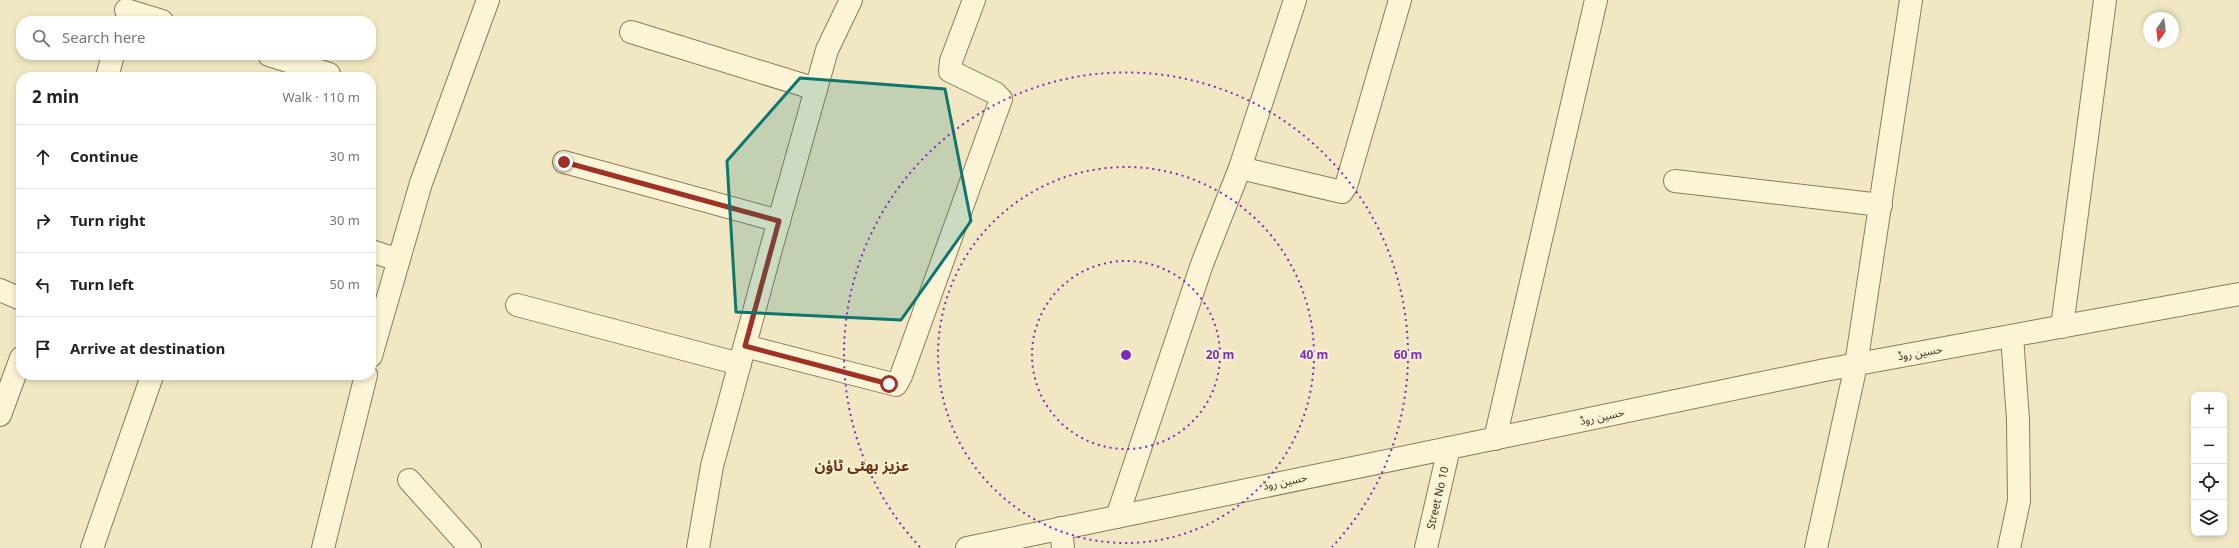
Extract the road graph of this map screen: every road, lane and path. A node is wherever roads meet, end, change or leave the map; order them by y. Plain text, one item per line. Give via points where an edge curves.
1 (488, 0) edge
2 (851, 0) edge
3 (974, 0) edge
4 (1295, 0) edge
5 (1400, 0) edge
6 (1596, 0) edge
7 (1911, 0) edge
8 (2105, 0) edge
9 (126, 10) edge
10 (146, 16) edge
11 (632, 32) dead end
12 (112, 60) edge
13 (285, 60) edge
14 (108, 72) edge
15 (323, 72) edge
16 (816, 89) junction
17 (564, 162) dead end
18 (1240, 168) junction
19 (1675, 181) dead end
20 (1881, 204) junction
21 (779, 221) junction
22 (376, 253) edge
23 (398, 260) junction
24 (0, 290) edge
25 (2239, 294) edge
26 (16, 297) edge
27 (517, 305) dead end
28 (2062, 327) junction
29 (2012, 336) junction
30 (376, 338) edge
31 (742, 355) junction
32 (1856, 365) junction
33 (16, 372) edge
34 (151, 380) edge
35 (365, 380) edge
36 (0, 415) edge
37 (1495, 439) junction
38 (1449, 448) junction
39 (409, 480) dead end
40 (1117, 517) junction
41 (1062, 538) edge
42 (92, 548) edge
43 (323, 548) edge
44 (470, 548) edge
45 (698, 548) edge
46 (967, 548) edge
47 (1426, 548) edge
48 (1816, 548) edge
49 (2009, 548) edge

1 - 23 street via 421,184
2 - 16 street via 827,50
3 - 31 street via 950,71 1001,99 896,385
4 - 18 street
5 - 18 street via 1346,186 1342,192
6 - 37 street
7 - 20 street
8 - 28 street
9 - 10 street
11 - 16 street
12 - 14 street
13 - 15 street
16 - 21 street
17 - 21 street
18 - 40 street via 1202,264
19 - 20 street
20 - 32 street
21 - 31 street
22 - 23 street
23 - 30 street
24 - 26 street
25 - 28 street, حسین روڈ
27 - 31 street
28 - 29 street, حسین روڈ
29 - 32 street, حسین روڈ
29 - 49 street via 2018,419 2019,501
31 - 45 street via 712,466
32 - 37 street, حسین روڈ
32 - 48 street
33 - 36 street
34 - 42 street
35 - 43 street
37 - 38 street, حسین روڈ
38 - 40 street, حسین روڈ
38 - 47 street, Street No 10
39 - 44 street
40 - 41 street, حسین روڈ
41 - 46 street, حسین روڈ

